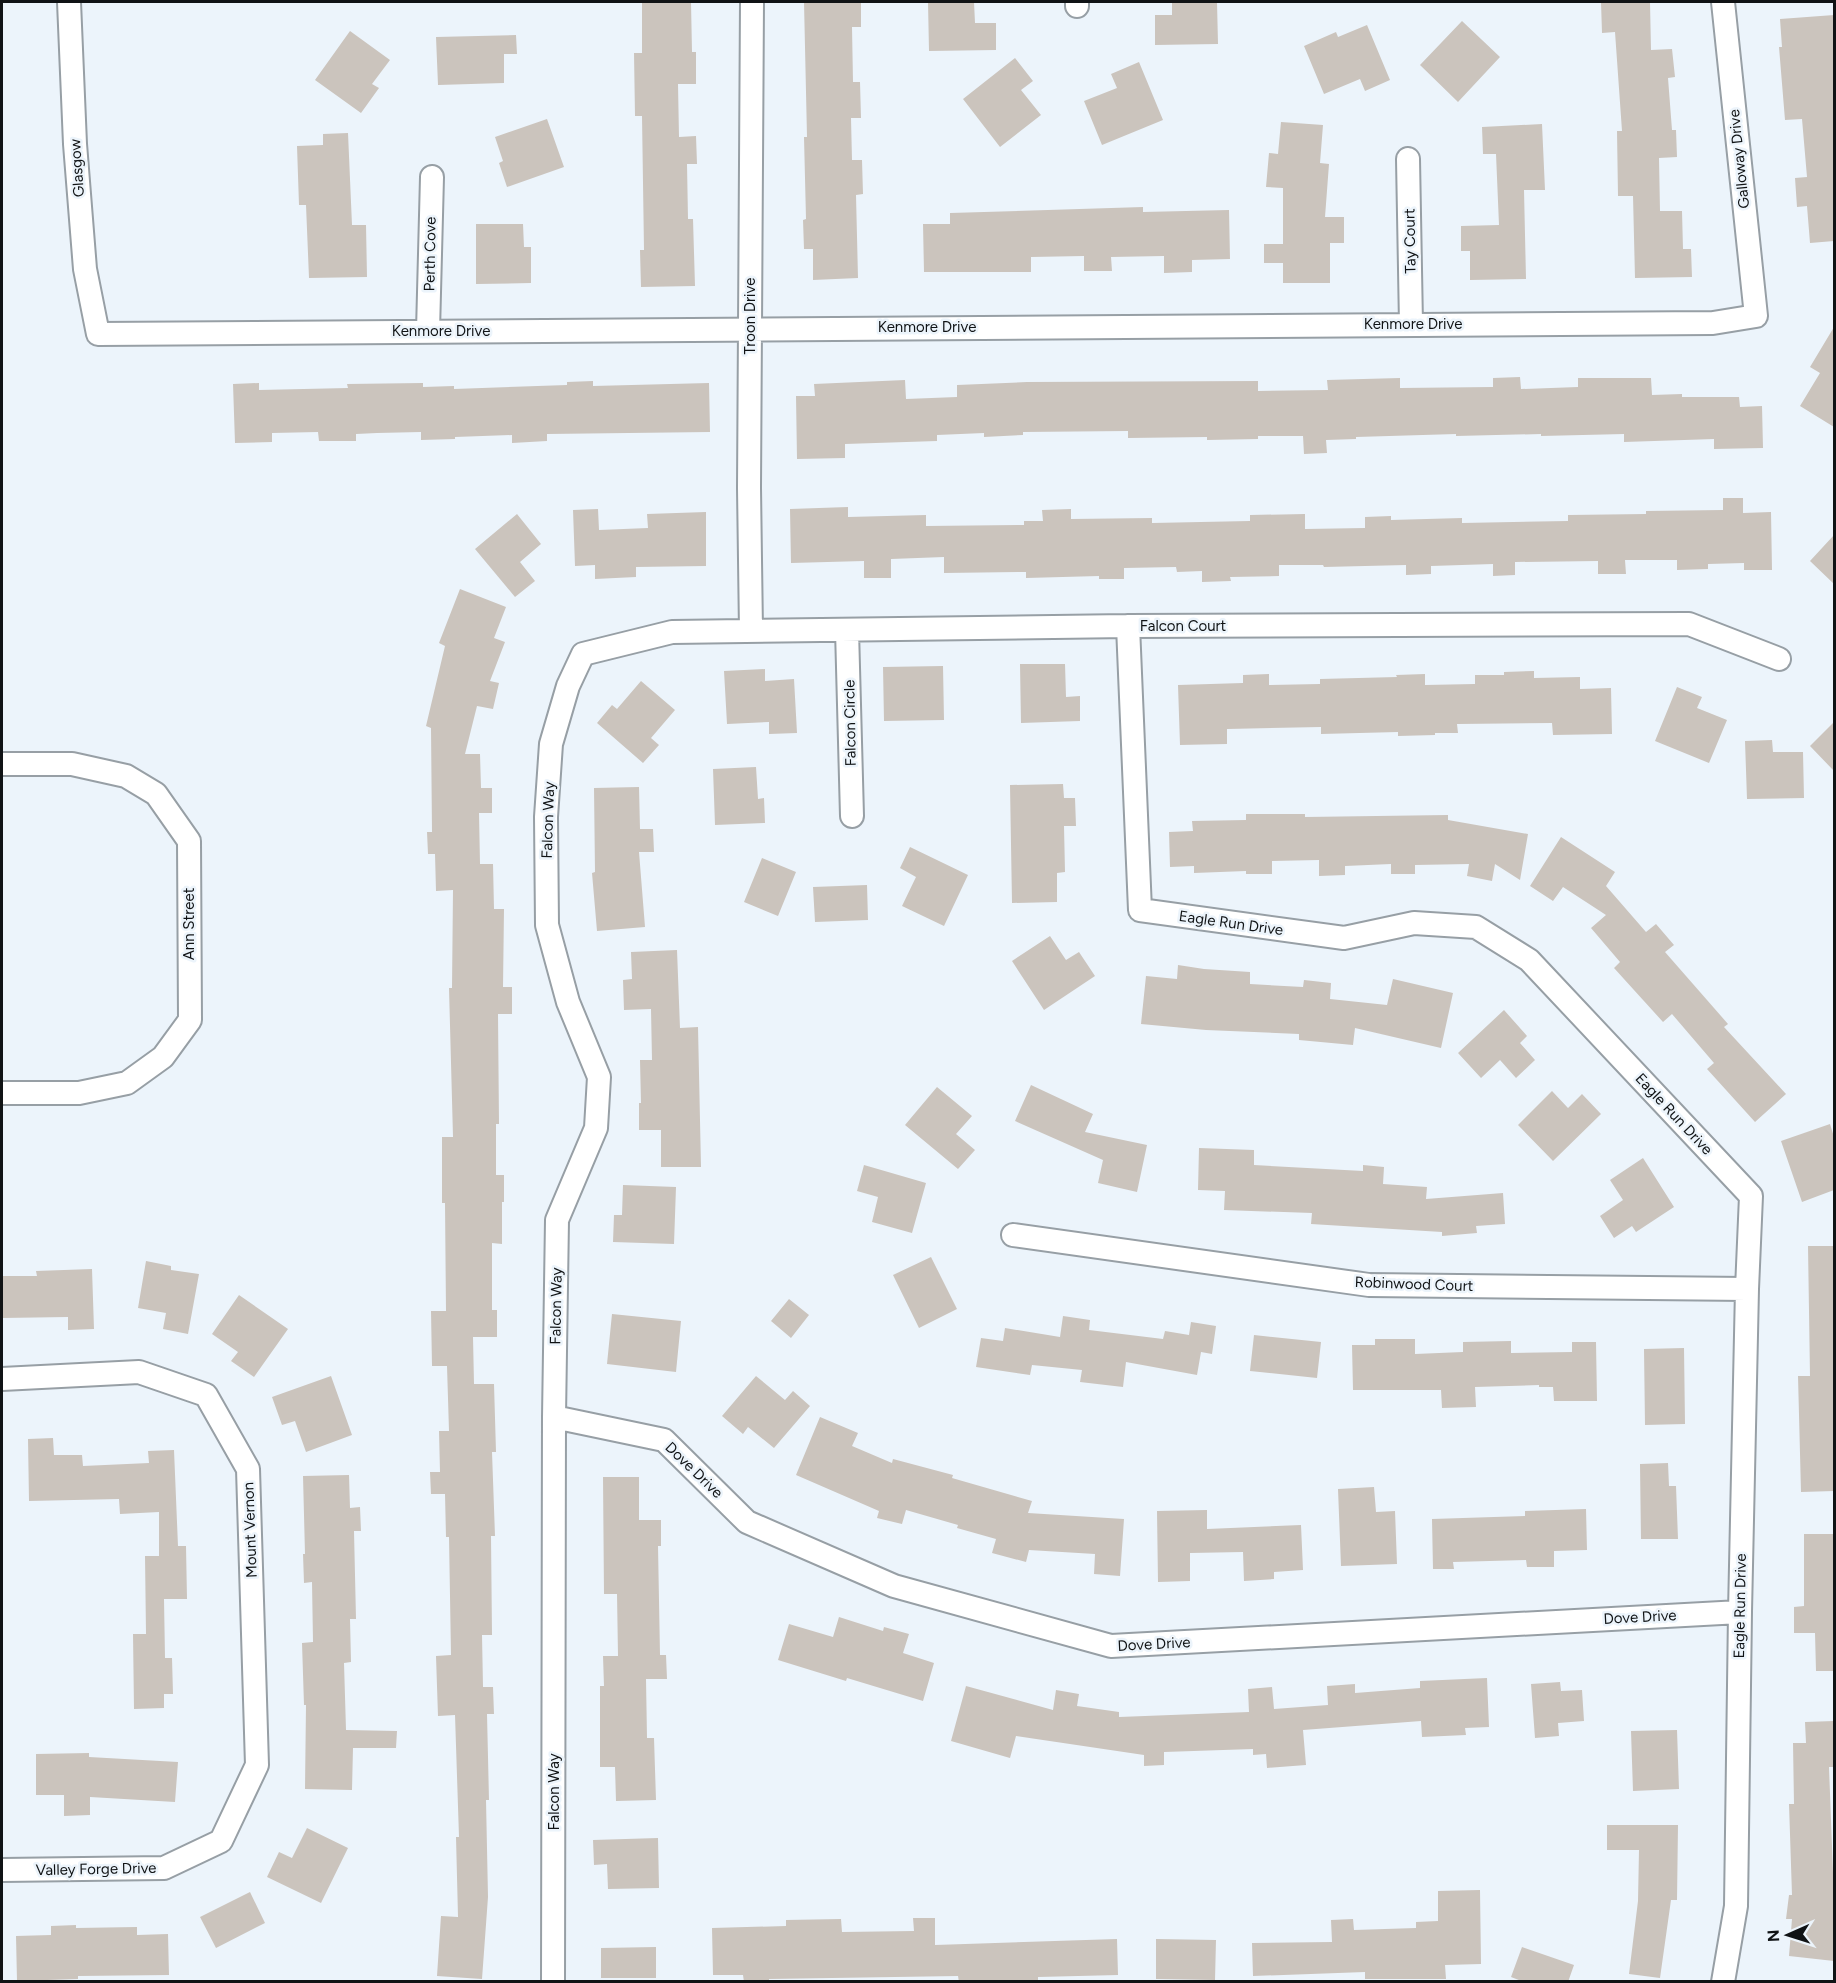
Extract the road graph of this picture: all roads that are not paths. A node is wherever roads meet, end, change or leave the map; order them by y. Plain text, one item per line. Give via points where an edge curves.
1 (69, 2) edge
2 (752, 2) edge
3 (1723, 2) edge
4 (1408, 159) dead end
5 (432, 177) dead end
6 (1756, 316) joint
7 (1412, 324) junction
8 (750, 329) junction
9 (428, 331) junction
10 (98, 334) joint
11 (1128, 626) junction
12 (848, 630) junction
13 (751, 631) junction
14 (583, 654) joint
15 (1779, 659) dead end
16 (2, 764) edge
17 (852, 816) dead end
18 (2, 1093) edge
19 (1013, 1235) dead end
20 (1747, 1289) junction
21 (2, 1380) edge
22 (554, 1417) junction
23 (1740, 1612) junction
24 (221, 1841) joint
25 (2, 1870) edge
26 (554, 1982) edge
27 (1723, 1982) edge

1 - 10 street, Glasgow via 85,268
2 - 8 street, Troon Drive
3 - 6 street, Galloway Drive
4 - 7 street, Tay Court
5 - 9 street, Perth Cove
6 - 7 street, Kenmore Drive via 1713,323
7 - 8 street, Kenmore Drive
8 - 9 street, Kenmore Drive
8 - 13 street, Troon Drive
9 - 10 street, Kenmore Drive
11 - 12 street, Falcon Court
11 - 15 street, Falcon Court via 1689,624
11 - 20 street, Eagle Run Drive via 1140,910 1344,938 1414,923 1476,927 1520,954 1751,1196
12 - 13 street, Falcon Court
12 - 17 street, Falcon Circle
13 - 14 street, Falcon Court via 672,632
14 - 22 street, Falcon Way via 568,686 551,744 546,925 568,1002 599,1077 596,1128 557,1220
16 - 18 street, Ann Street via 72,764 126,776 156,794 189,841 190,1020 163,1057 127,1083 79,1093
19 - 20 street, Robinwood Court via 1369,1285
20 - 23 street, Eagle Run Drive
21 - 24 street, Mount Vernon via 139,1372 206,1395 248,1469 257,1765
22 - 23 street, Dove Drive via 664,1440 747,1522 894,1586 1111,1646
22 - 26 street, Falcon Way
23 - 27 street, Eagle Run Drive via 1736,1906
24 - 25 street, Valley Forge Drive via 164,1868

